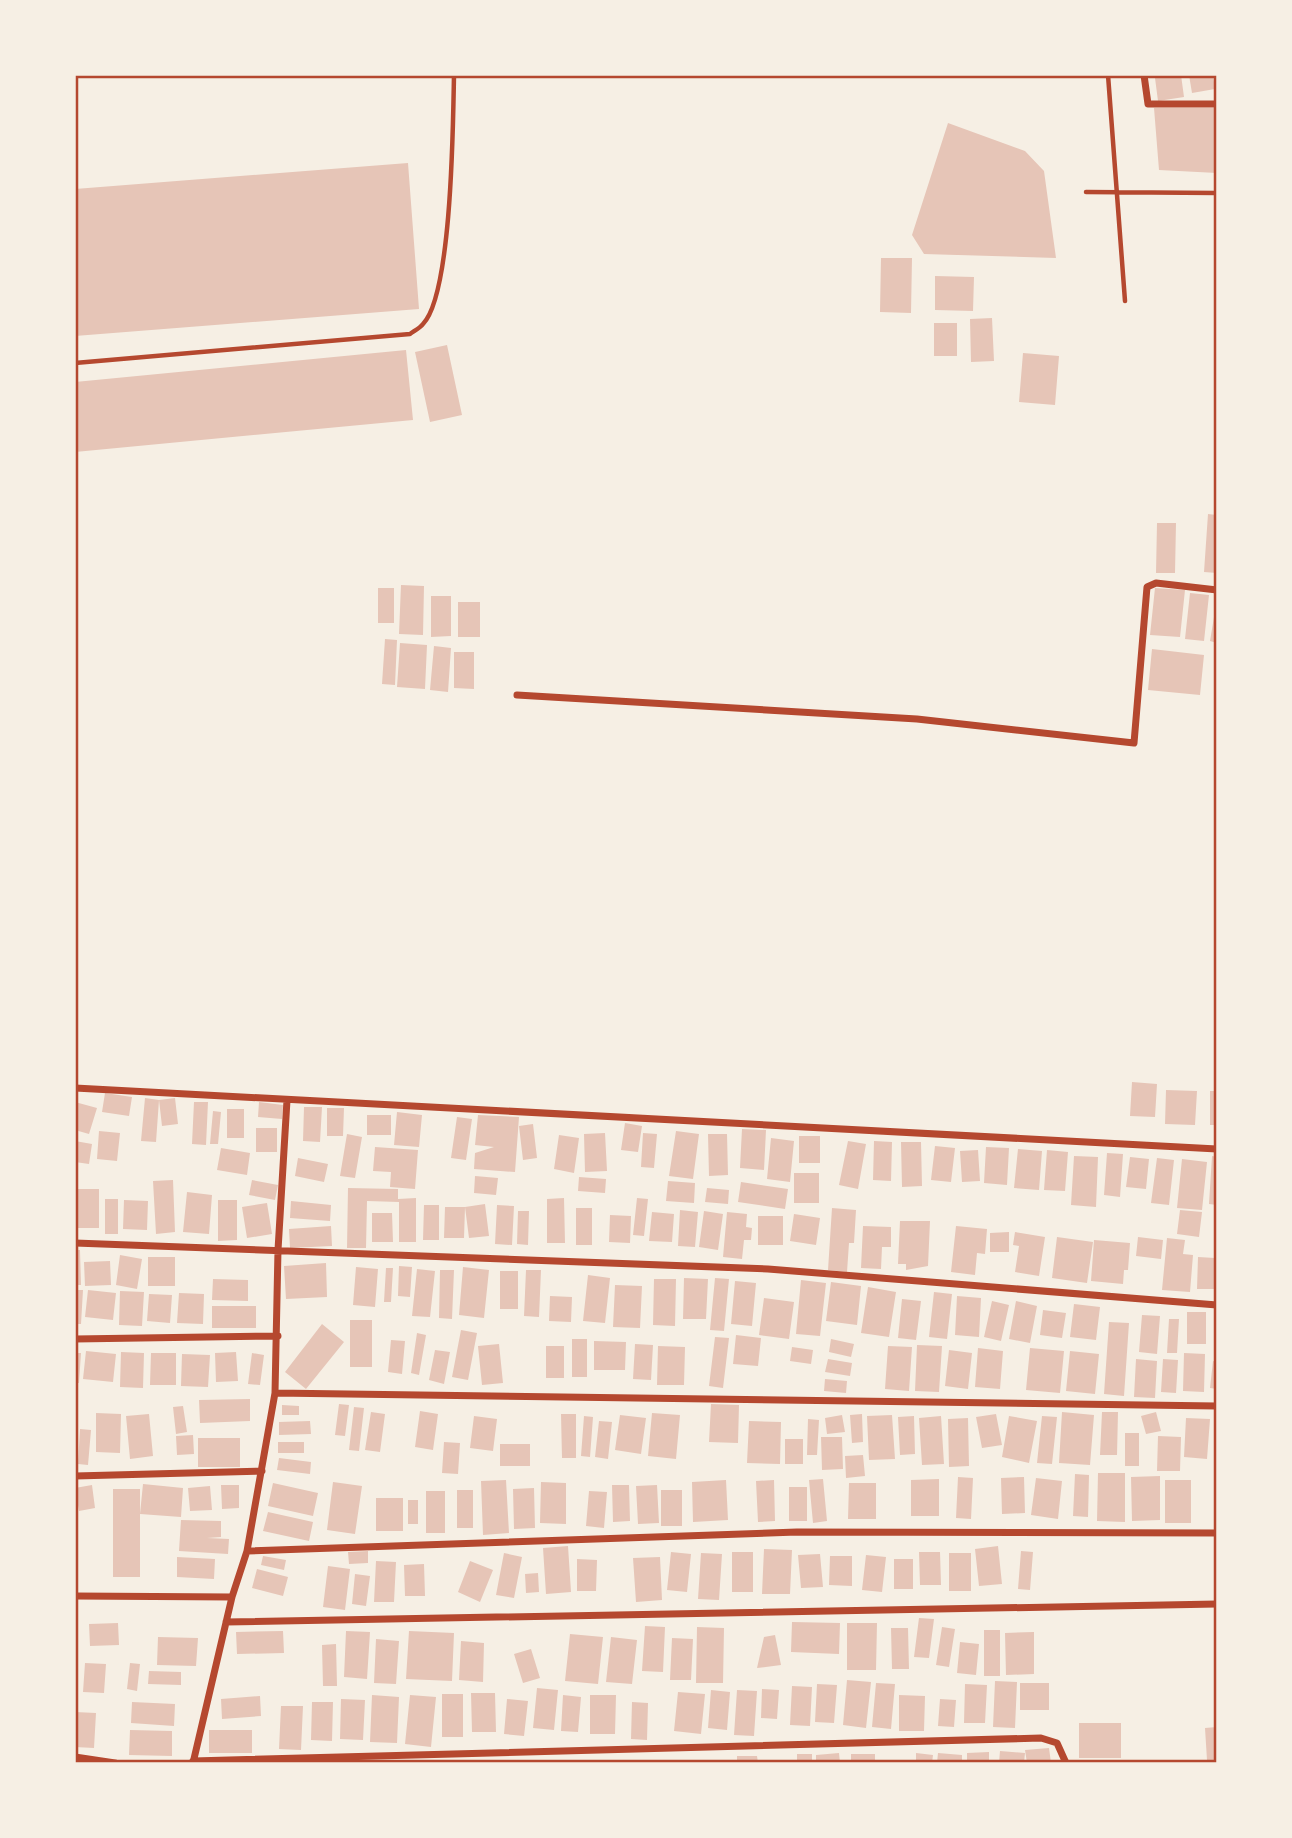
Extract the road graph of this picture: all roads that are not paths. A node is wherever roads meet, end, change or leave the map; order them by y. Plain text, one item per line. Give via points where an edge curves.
1 (454, 75) edge
2 (1108, 75) edge
3 (1144, 75) edge
4 (1217, 104) edge
5 (1118, 190) junction
6 (1086, 192) dead end
7 (1217, 193) edge
8 (1125, 301) dead end
9 (75, 363) edge
10 (1217, 590) edge
11 (517, 695) dead end
12 (75, 1088) edge
13 (287, 1100) junction
14 (1217, 1149) edge
15 (75, 1243) edge
16 (278, 1250) junction
17 (1217, 1305) edge
18 (278, 1336) junction
19 (75, 1339) edge
20 (275, 1393) junction
21 (1217, 1406) edge
22 (262, 1471) junction
23 (75, 1476) edge
24 (1217, 1533) edge
25 (247, 1551) junction
26 (75, 1596) edge
27 (232, 1597) junction
28 (1217, 1604) edge
29 (226, 1622) junction
30 (75, 1757) edge
31 (193, 1762) edge
32 (115, 1763) edge
33 (1066, 1763) edge

1 - 9 lane via 442,276 425,323 410,334
2 - 5 lane
3 - 4 street via 1147,104
5 - 6 lane
5 - 7 lane
5 - 8 lane
10 - 11 street via 1156,583 1147,587 1134,743 904,718
12 - 13 street
13 - 14 street
13 - 16 street
15 - 16 street
16 - 17 street via 768,1269
16 - 18 street
18 - 19 street
18 - 20 street
20 - 21 street
20 - 22 street
22 - 23 street
22 - 25 street
24 - 25 street via 797,1532
25 - 27 street
26 - 27 street
27 - 29 street
28 - 29 street
29 - 31 street
30 - 32 street
31 - 33 street via 1041,1738 1056,1743

